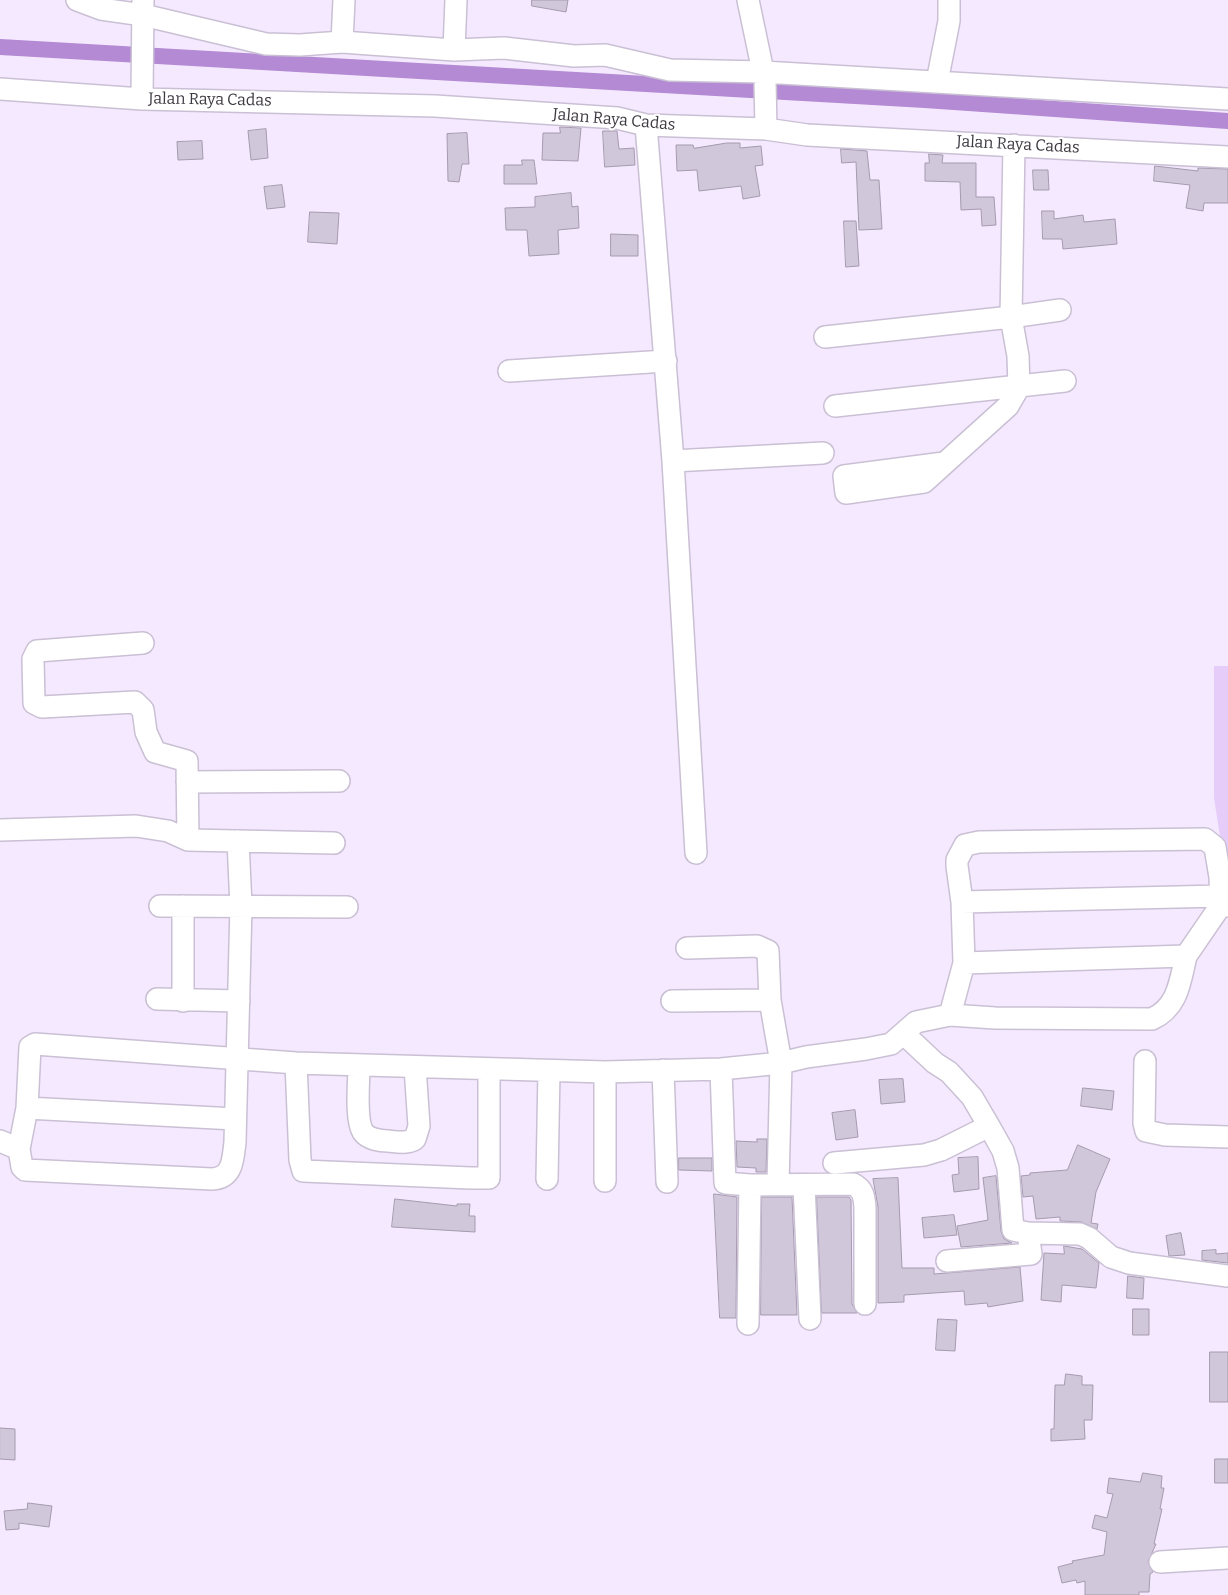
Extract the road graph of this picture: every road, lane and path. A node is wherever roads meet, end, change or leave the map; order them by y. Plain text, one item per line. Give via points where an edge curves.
1 (77, 0) edge
2 (344, 0) edge
3 (456, 0) edge
4 (748, 0) edge
5 (950, 0) edge
6 (143, 15) edge
7 (342, 42) junction
8 (454, 50) junction
9 (764, 76) junction
10 (938, 82) junction
11 (0, 89) edge
12 (142, 91) junction
13 (1228, 100) edge
14 (766, 121) junction
15 (646, 125) junction
16 (1014, 144) junction
17 (1228, 157) edge
18 (1060, 310) dead end
19 (1011, 317) junction
20 (825, 337) dead end
21 (666, 361) junction
22 (509, 371) dead end
23 (1065, 381) dead end
24 (1019, 387) junction
25 (835, 406) dead end
26 (823, 453) dead end
27 (674, 461) junction
28 (944, 463) dead end
29 (143, 643) dead end
30 (339, 780) dead end
31 (187, 782) junction
32 (0, 830) edge
33 (188, 840) junction
34 (238, 841) junction
35 (334, 843) dead end
36 (696, 853) dead end
37 (962, 902) junction
38 (1223, 903) edge
39 (160, 906) dead end
40 (183, 906) junction
41 (241, 906) junction
42 (346, 906) dead end
43 (687, 948) dead end
44 (1186, 956) junction
45 (964, 963) junction
46 (157, 999) dead end
47 (770, 1000) junction
48 (184, 1001) junction
49 (239, 1001) junction
50 (672, 1001) dead end
51 (950, 1015) junction
52 (904, 1034) junction
53 (237, 1058) junction
54 (1145, 1061) dead end
55 (296, 1063) junction
56 (781, 1063) junction
57 (359, 1066) junction
58 (416, 1067) junction
59 (489, 1069) junction
60 (721, 1069) junction
61 (663, 1070) junction
62 (549, 1071) junction
63 (605, 1072) junction
64 (27, 1108) junction
65 (235, 1119) junction
66 (989, 1126) junction
67 (1228, 1136) edge
68 (10, 1145) edge
69 (834, 1163) dead end
70 (547, 1180) dead end
71 (605, 1181) dead end
72 (667, 1182) dead end
73 (778, 1184) junction
74 (750, 1185) junction
75 (804, 1185) junction
76 (1028, 1233) junction
77 (947, 1262) dead end
78 (1228, 1276) edge
79 (865, 1304) dead end
80 (810, 1318) dead end
81 (748, 1324) dead end
82 (1228, 1558) edge
83 (1160, 1562) dead end

1 - 6 street via 101,9
2 - 7 street
3 - 8 street
4 - 9 street
5 - 10 street
6 - 7 street via 253,43 300,45
6 - 12 street
7 - 8 street
8 - 9 street via 504,48 574,56 605,55 670,70
9 - 10 street
9 - 14 street
10 - 13 street
11 - 12 street, Jalan Raya Cadas
12 - 15 street, Jalan Raya Cadas via 617,118
14 - 15 street, Jalan Raya Cadas
14 - 16 street, Jalan Raya Cadas via 806,135
15 - 21 street
16 - 17 street, Jalan Raya Cadas
16 - 19 street
18 - 19 street
19 - 20 street
19 - 24 street via 1018,356
21 - 22 street
21 - 27 street
23 - 24 street
24 - 25 street
24 - 28 street via 1008,406
26 - 27 street
27 - 36 street
29 - 31 street via 37,651 33,659 34,704 42,707 135,702 143,710 146,732 155,752 187,761
30 - 31 street
31 - 33 street
32 - 33 street via 136,826 168,831
33 - 34 street
34 - 35 street
34 - 41 street
37 - 38 street
37 - 38 street via 957,860 965,845 979,842 1205,839 1216,850
37 - 45 street
38 - 44 street
39 - 40 street
40 - 41 street
40 - 48 street
41 - 42 street
41 - 49 street
43 - 47 street via 765,948 768,951
44 - 45 street
44 - 51 street via 1176,996 1168,1009 1152,1019
45 - 51 street
46 - 48 street
47 - 50 street
47 - 56 street
48 - 49 street
49 - 53 street
51 - 52 street via 916,1022
52 - 56 street via 890,1044
52 - 66 street via 966,1090
53 - 55 street
53 - 64 street via 32,1045
53 - 65 street
54 - 67 street via 1146,1131 1165,1135
55 - 57 street
55 - 59 street via 303,1171 451,1177 489,1178
56 - 60 street
56 - 73 street
57 - 58 street
57 - 58 street via 359,1109 363,1132 368,1137 384,1141 406,1142 415,1139 419,1126
58 - 59 street
59 - 62 street
60 - 61 street
60 - 74 street via 725,1183
61 - 63 street
61 - 72 street
62 - 63 street
62 - 70 street
63 - 71 street
64 - 65 street
64 - 68 street
65 - 68 street via 233,1164 223,1177 217,1179 25,1170
66 - 69 street via 941,1150
66 - 76 street via 1008,1168 1013,1230
73 - 74 street
73 - 75 street
74 - 81 street
75 - 79 street via 852,1184 863,1194
75 - 80 street
76 - 77 street via 1030,1254
76 - 78 street via 1080,1234 1111,1257 1130,1263
82 - 83 street

